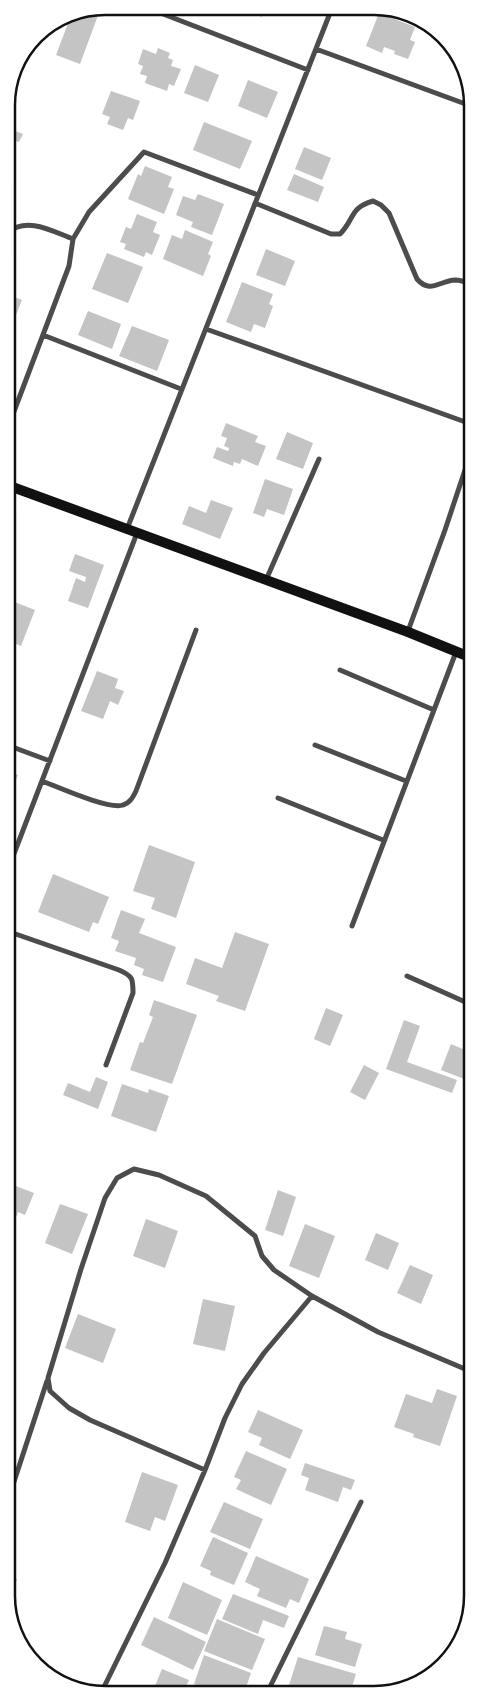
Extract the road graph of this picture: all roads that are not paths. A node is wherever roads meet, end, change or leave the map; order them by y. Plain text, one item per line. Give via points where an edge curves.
1 (168, 15) edge
2 (329, 15) edge
3 (316, 49) junction
4 (308, 70) junction
5 (464, 103) edge
6 (258, 195) junction
7 (255, 202) junction
8 (15, 228) edge
9 (73, 240) junction
10 (464, 281) edge
11 (206, 329) junction
12 (43, 336) junction
13 (181, 389) junction
14 (15, 409) edge
15 (464, 421) edge
16 (319, 459) dead end
17 (464, 473) edge
18 (15, 488) edge
19 (126, 529) junction
20 (138, 533) junction
21 (266, 581) junction
22 (196, 630) dead end
23 (408, 632) junction
24 (456, 652) junction
25 (464, 655) edge
26 (340, 670) dead end
27 (434, 710) junction
28 (315, 744) dead end
29 (15, 748) edge
30 (50, 761) junction
31 (42, 780) junction
32 (406, 781) junction
33 (278, 798) dead end
34 (383, 840) junction
35 (15, 851) edge
36 (352, 926) dead end
37 (15, 934) edge
38 (407, 976) dead end
39 (464, 1001) edge
40 (106, 1065) dead end
41 (312, 1296) junction
42 (464, 1369) edge
43 (48, 1378) junction
44 (205, 1470) junction
45 (15, 1479) edge
46 (360, 1502) dead end
47 (104, 1686) edge
48 (270, 1686) edge

1 - 4 street
2 - 3 street
3 - 4 street
3 - 5 street
4 - 6 street
6 - 7 street
6 - 9 street via 144,152 89,212
7 - 10 street via 331,234 340,234 355,210 364,204 373,201 381,204 389,213 422,284 430,287 454,280
7 - 11 street
8 - 9 street via 37,225
9 - 12 street via 69,266
11 - 13 street
11 - 15 street
12 - 13 street
12 - 14 street
13 - 19 street
16 - 21 street
17 - 23 street
18 - 19 main road
19 - 20 main road
20 - 21 main road
20 - 30 street
21 - 23 main road
22 - 31 street via 130,801 122,806 105,804
23 - 24 main road
24 - 25 main road
24 - 27 street
26 - 27 street
27 - 32 street
28 - 32 street
29 - 30 street
30 - 31 street
31 - 35 street
32 - 34 street
33 - 34 street
34 - 36 street
37 - 40 street via 119,970 133,981 133,993
38 - 39 street
41 - 42 street via 378,1332
41 - 43 street via 274,1270 262,1256 255,1236 206,1196 159,1175 134,1169 117,1178 105,1198
41 - 44 street via 264,1352 242,1384
43 - 44 street via 54,1396 79,1414
43 - 45 street
44 - 47 street via 165,1563
46 - 48 street

